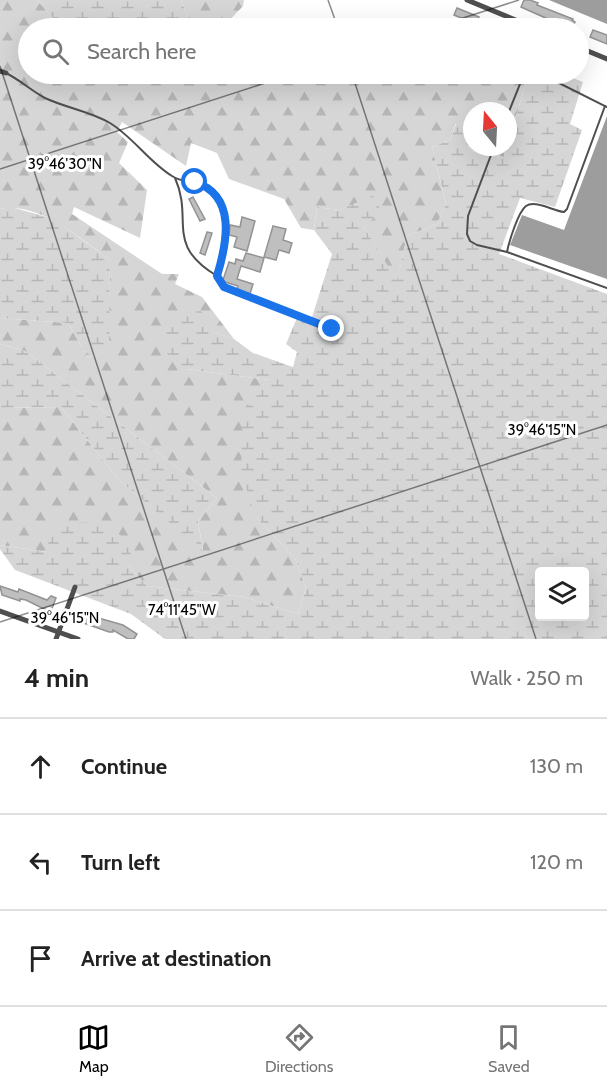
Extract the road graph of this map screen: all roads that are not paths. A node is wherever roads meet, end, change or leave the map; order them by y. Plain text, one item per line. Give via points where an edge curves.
1 (467, 0) edge
2 (511, 18) edge
3 (589, 51) edge
4 (607, 59) edge
5 (3, 72) edge
6 (18, 81) edge
7 (23, 84) edge
8 (520, 84) edge
9 (561, 84) edge
10 (513, 102) edge
11 (606, 106) edge
12 (491, 156) edge
13 (175, 178) junction
14 (507, 252) junction
15 (217, 276) junction
16 (607, 288) edge
17 (332, 329) dead end
18 (75, 587) dead end
19 (0, 612) edge
20 (60, 632) junction
21 (56, 639) edge
22 (78, 639) edge

1 - 2 street
3 - 4 street
5 - 6 lane
7 - 13 lane via 46,98 109,123
8 - 10 lane
9 - 11 lane
11 - 14 lane via 567,209 564,212 531,204 525,207
12 - 14 lane via 468,216 467,234 477,245
13 - 15 lane via 186,247 204,268
13 - 15 lane via 206,185 222,206 226,220
14 - 16 lane
15 - 17 lane via 232,292
18 - 20 street
19 - 20 street
20 - 21 street
20 - 22 street

